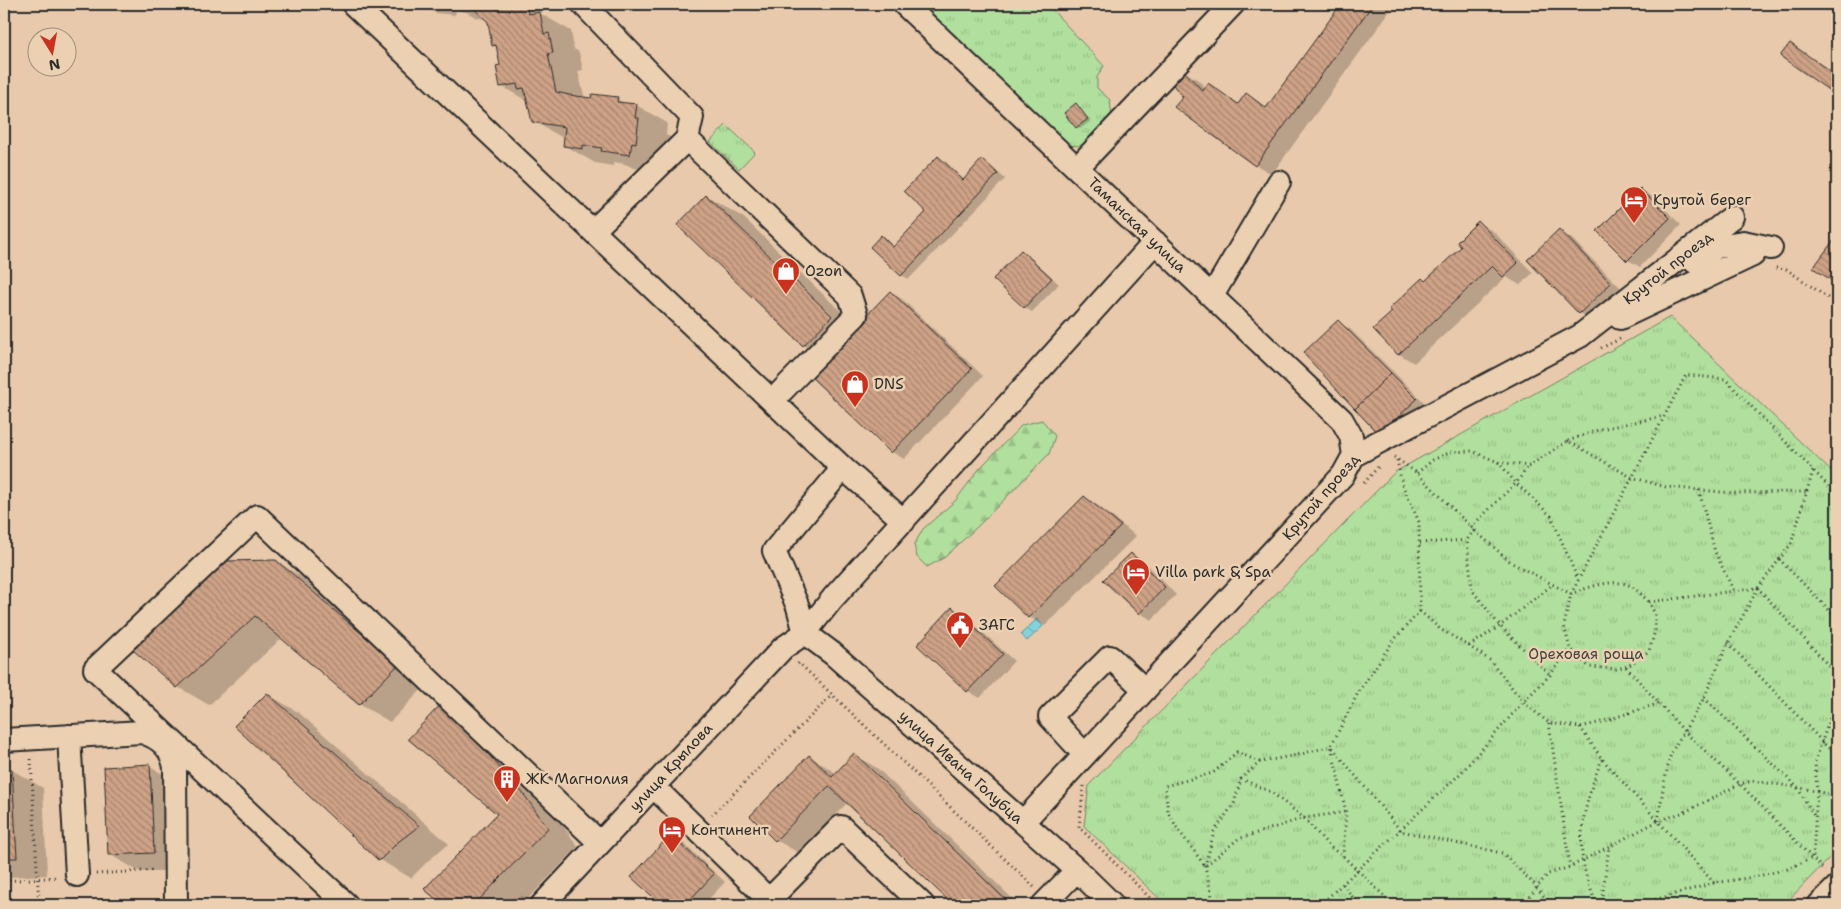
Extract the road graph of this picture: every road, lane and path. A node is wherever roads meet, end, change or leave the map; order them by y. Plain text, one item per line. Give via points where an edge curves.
1 (353, 4) edge
2 (583, 4) edge
3 (904, 4) edge
4 (1234, 4) edge
5 (687, 139) junction
6 (1077, 168) junction
7 (1279, 182) dead end
8 (1732, 217) dead end
9 (593, 231) junction
10 (1155, 242) junction
11 (1765, 257) joint
12 (1212, 296) junction
13 (1837, 304) edge
14 (1621, 338) dead end
15 (1588, 344) junction
16 (772, 401) junction
17 (1664, 416) junction
18 (1568, 442) junction
19 (1384, 448) junction
20 (1354, 455) junction
21 (1397, 459) junction
22 (1498, 462) junction
23 (1529, 466) junction
24 (843, 468) junction
25 (1813, 471) junction
26 (1417, 473) junction
27 (1631, 478) junction
28 (1363, 483) dead end
29 (1516, 483) junction
30 (1699, 490) junction
31 (1807, 492) junction
32 (1837, 495) edge
33 (904, 521) junction
34 (1471, 527) junction
35 (1474, 530) junction
36 (1467, 540) junction
37 (1420, 543) junction
38 (1780, 559) junction
39 (1578, 581) junction
40 (1552, 585) junction
41 (1758, 588) junction
42 (1734, 591) junction
43 (1572, 594) junction
44 (1649, 602) junction
45 (1420, 611) junction
46 (1837, 618) edge
47 (1500, 626) junction
48 (805, 633) junction
49 (1728, 643) junction
50 (1469, 646) junction
51 (1570, 648) junction
52 (1626, 667) junction
53 (792, 670) dead end
54 (1550, 675) junction
55 (1837, 675) edge
56 (1145, 690) junction
57 (1837, 691) edge
58 (832, 695) junction
59 (1704, 698) junction
60 (1523, 702) junction
61 (1660, 704) junction
62 (1548, 722) junction
63 (1580, 727) junction
64 (1684, 732) junction
65 (69, 736) junction
66 (30, 738) junction
67 (4, 740) edge
68 (1822, 742) junction
69 (1331, 746) junction
70 (1085, 755) junction
71 (1837, 757) edge
72 (1602, 759) junction
73 (1260, 762) junction
74 (1085, 778) dead end
75 (1241, 779) junction
76 (1740, 784) junction
77 (653, 786) junction
78 (1797, 787) junction
79 (1817, 791) junction
80 (1837, 796) edge
81 (1346, 812) junction
82 (1304, 818) junction
83 (1815, 818) junction
84 (1658, 821) junction
85 (1023, 822) junction
86 (697, 829) junction
87 (1401, 831) junction
88 (600, 843) junction
89 (1609, 847) junction
90 (1343, 856) junction
91 (1813, 858) junction
92 (1582, 860) junction
93 (1205, 866) junction
94 (1570, 867) junction
95 (1077, 870) junction
96 (1357, 870) junction
97 (77, 875) dead end
98 (1828, 882) edge
99 (1714, 883) junction
100 (1343, 884) junction
101 (1537, 887) junction
102 (1812, 898) edge
103 (766, 902) edge
104 (1045, 903) edge
105 (39, 905) edge
106 (176, 905) edge
107 (347, 905) edge
108 (542, 905) edge
109 (923, 905) edge
110 (1113, 905) edge
111 (1157, 905) edge
112 (1214, 905) edge
113 (1320, 905) edge
114 (1358, 905) edge
115 (1409, 905) edge
116 (1524, 905) edge
117 (1550, 905) edge
118 (1596, 905) edge
119 (1601, 905) edge
120 (1636, 905) edge
121 (1792, 905) edge

1 - 9 street
2 - 5 street via 692,117
3 - 6 street, Таманская улица
4 - 6 street
5 - 9 street
5 - 16 street via 850,296 856,314
6 - 10 street, Таманская улица
7 - 12 street
8 - 15 street, Крутой проезд
9 - 16 street
10 - 12 street, Таманская улица
10 - 33 street, улица Крылова
11 - 13 path
11 - 15 street via 1650,304
12 - 20 street, Таманская улица via 1342,420 1351,436
14 - 15 path
15 - 19 street, Крутой проезд
16 - 24 street
17 - 18 path via 1601,429
17 - 25 path via 1686,375 1725,379
17 - 27 path
18 - 23 path
18 - 27 path
19 - 20 street, Крутой проезд
19 - 21 path
19 - 28 path
20 - 56 street, Крутой проезд via 1343,476
21 - 26 path
21 - 37 path via 1402,484 1419,522
22 - 23 path
22 - 26 path via 1472,451 1450,452
22 - 29 path
23 - 29 path
24 - 33 street
24 - 48 street via 774,551 798,607
25 - 31 path
25 - 32 path
26 - 34 path
27 - 30 path via 1666,487
27 - 39 path
29 - 34 path
29 - 39 path via 1551,516
30 - 31 path
30 - 42 path via 1715,552
31 - 38 path via 1791,544
33 - 48 street, улица Крылова
34 - 35 path
35 - 36 path
35 - 40 path via 1512,563
36 - 37 path
36 - 47 path via 1472,590
37 - 45 path
38 - 41 path
38 - 46 path
39 - 43 path
40 - 43 path
40 - 47 path
41 - 42 path
41 - 49 path
41 - 55 path
42 - 44 path
43 - 44 path via 1595,584 1616,583 1633,587
43 - 51 path via 1564,626
44 - 52 path via 1655,614 1655,630 1649,652
45 - 50 path via 1440,629
45 - 69 path via 1393,642 1358,693
47 - 50 path
47 - 54 path
48 - 77 street, улица Крылова via 783,648
48 - 85 street, улица Ивана Голубца via 840,660
49 - 59 path
49 - 68 path
50 - 60 path via 1491,661
51 - 52 path via 1589,667
51 - 54 path
52 - 61 path
53 - 58 path via 799,663
54 - 60 path
56 - 70 street, Крутой проезд
56 - 70 street via 1110,657 1050,717
57 - 68 path
58 - 86 path
58 - 104 path
59 - 64 path
59 - 78 path
60 - 62 path
60 - 87 path via 1461,773
61 - 63 path
61 - 64 path
62 - 63 path
62 - 94 path
63 - 72 path
64 - 76 path
64 - 84 path via 1671,753
65 - 66 street
65 - 97 street
65 - 106 street via 142,732 166,746 173,757
66 - 67 street
66 - 105 path
68 - 71 path
68 - 79 path via 1815,762
69 - 73 path
69 - 81 path
69 - 87 path
70 - 85 street, Крутой проезд
72 - 84 path
72 - 92 path via 1581,832
73 - 75 path
73 - 93 path via 1238,752 1213,772 1165,786 1168,812
74 - 111 path via 1079,827
75 - 82 path via 1272,792
75 - 93 path via 1234,803 1214,832
76 - 78 path via 1752,781
76 - 84 path via 1687,811
76 - 91 path
77 - 86 street
77 - 88 street, улица Крылова
78 - 79 path
78 - 83 path
79 - 80 path
79 - 83 path
81 - 82 path
81 - 90 path
82 - 90 path via 1330,847
82 - 93 path via 1238,839
83 - 91 path
84 - 89 path
84 - 99 path
85 - 95 street, улица Ивана Голубца
86 - 103 street
87 - 96 path
87 - 101 path via 1502,853
88 - 107 street via 256,516 95,669
88 - 108 street, улица Крылова
89 - 92 path
89 - 119 path
90 - 96 path
91 - 98 path via 1826,870
91 - 99 path via 1787,869
92 - 94 path
92 - 118 path
93 - 112 path
94 - 101 path via 1548,874
95 - 104 street
95 - 110 street, улица Ивана Голубца
96 - 100 path
96 - 115 path via 1387,898 1397,904
98 - 102 street
99 - 120 path
100 - 113 path
100 - 114 path
101 - 116 path
101 - 117 path
102 - 121 path
103 - 109 street via 841,827

